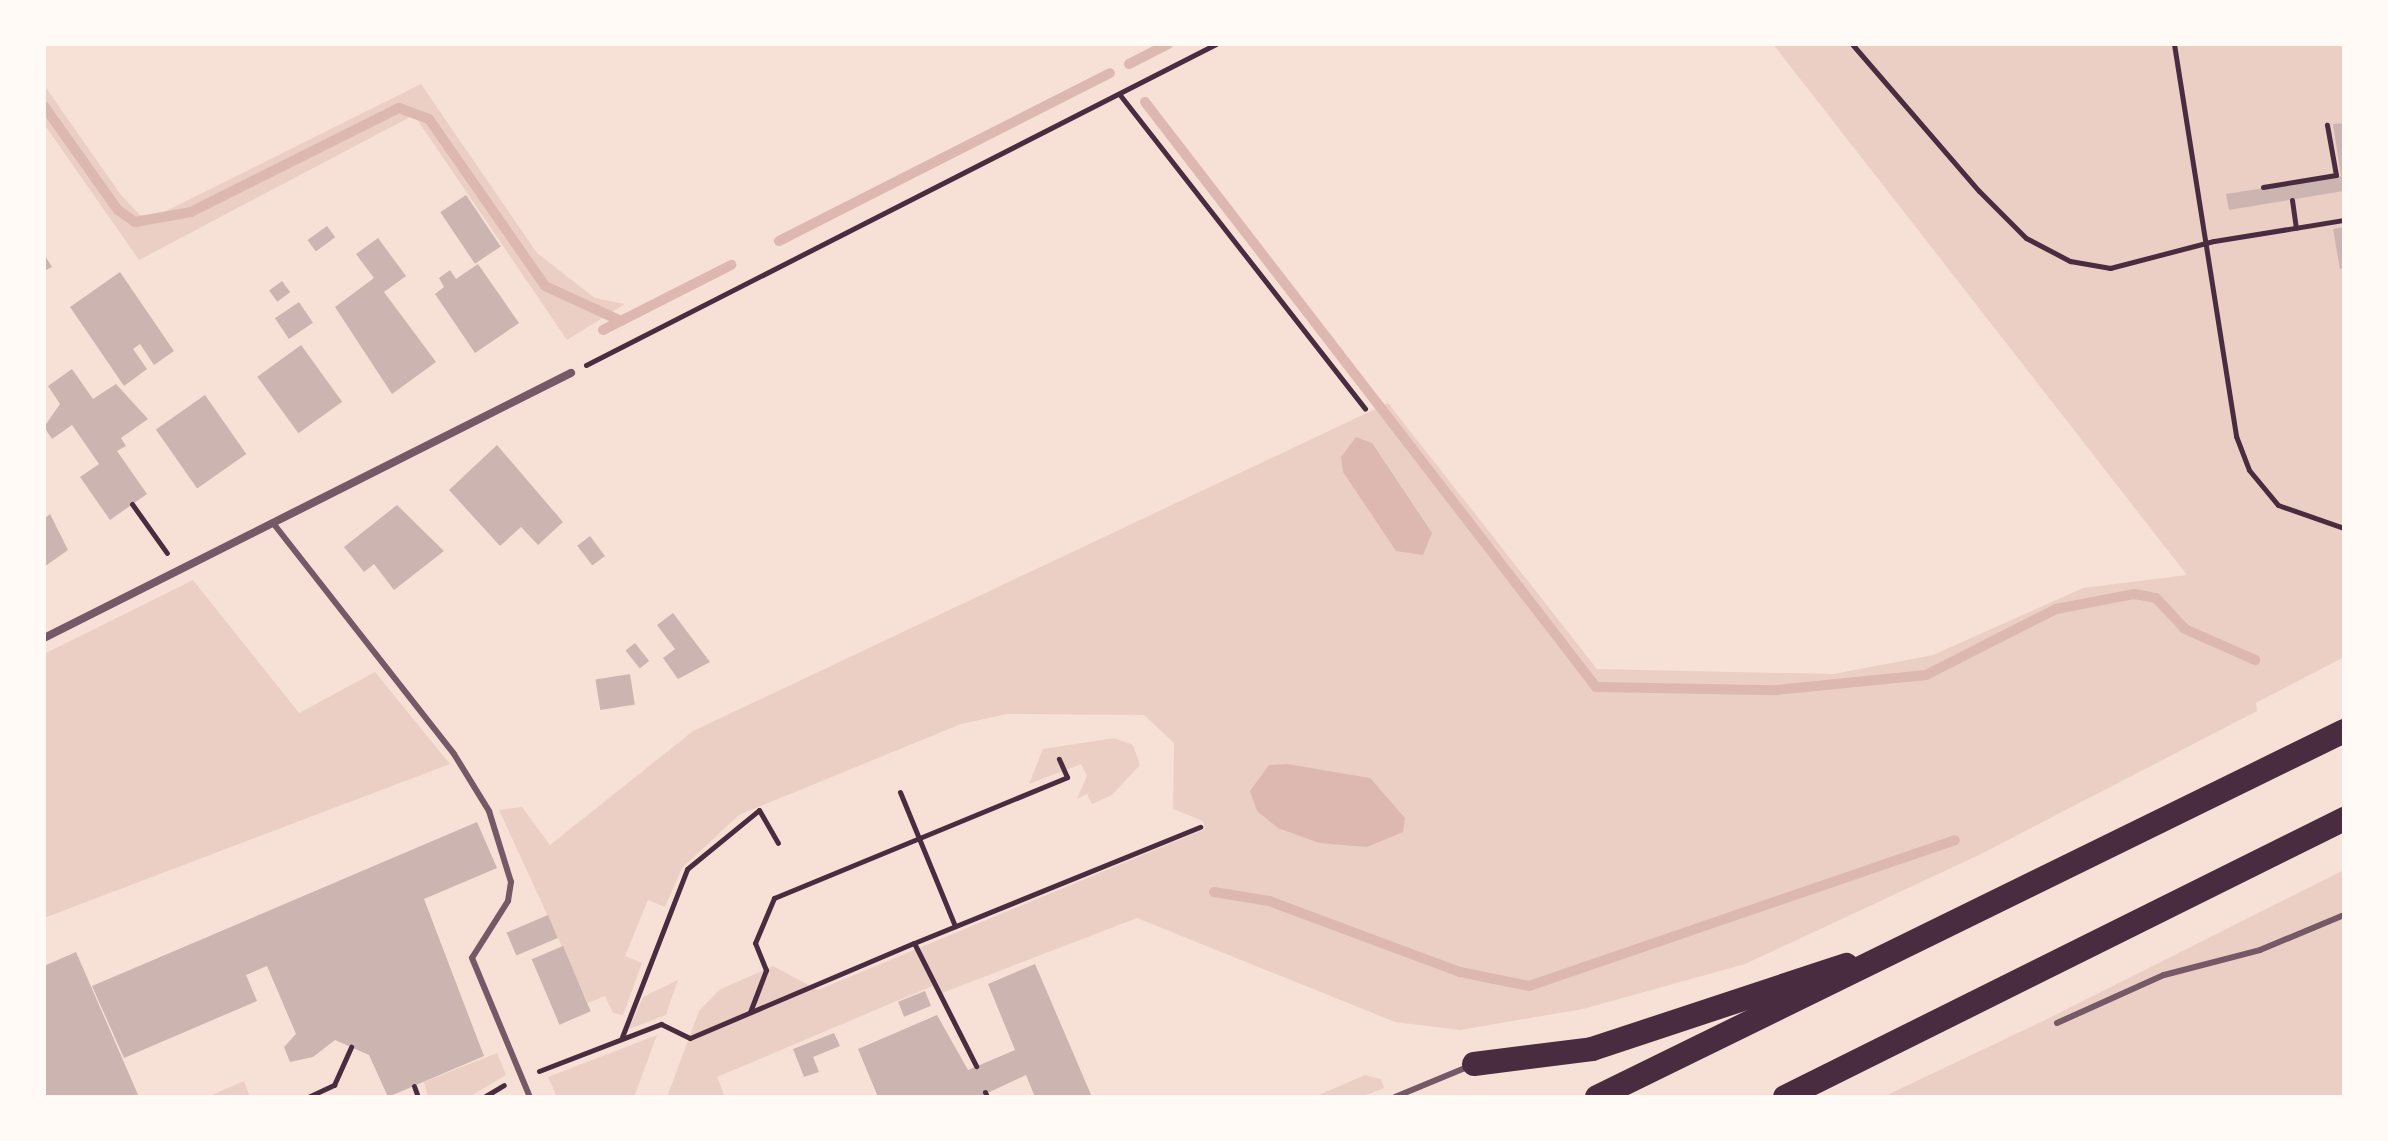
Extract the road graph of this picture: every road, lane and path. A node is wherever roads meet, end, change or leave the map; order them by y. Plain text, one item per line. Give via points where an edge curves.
1 (1216, 44) edge
2 (1852, 44) edge
3 (2174, 44) edge
4 (1120, 95) junction
5 (2327, 125) dead end
6 (2263, 187) dead end
7 (2292, 200) dead end
8 (2344, 220) edge
9 (2296, 228) junction
10 (2207, 243) junction
11 (571, 373) joint
12 (1365, 409) dead end
13 (132, 504) dead end
14 (273, 523) junction
15 (2344, 528) edge
16 (179, 570) junction
17 (44, 638) edge
18 (2344, 731) edge
19 (1059, 759) dead end
20 (900, 792) dead end
21 (2344, 819) edge
22 (1200, 827) dead end
23 (919, 838) junction
24 (778, 843) dead end
25 (2344, 915) edge
26 (955, 926) junction
27 (1947, 931) junction
28 (914, 943) junction
29 (750, 1012) junction
30 (2057, 1023) dead end
31 (622, 1038) junction
32 (351, 1047) dead end
33 (1474, 1064) joint
34 (976, 1066) dead end
35 (522, 1078) junction
36 (414, 1086) dead end
37 (308, 1097) edge
38 (418, 1097) edge
39 (484, 1097) edge
40 (530, 1097) edge
41 (1395, 1097) edge
42 (1597, 1097) edge
43 (1785, 1097) edge

1 - 4 path
2 - 10 path via 2026,238 2070,261 2110,268
3 - 10 path
4 - 11 path
4 - 12 path
5 - 6 path via 2336,175
7 - 9 path
8 - 9 path
9 - 10 path
10 - 15 path via 2236,436 2249,470 2278,505
11 - 14 street
13 - 16 path
14 - 16 street
14 - 35 lane via 446,744 489,811 511,882 508,901 472,958
16 - 17 street
18 - 27 highway
19 - 23 path via 1067,777
20 - 23 path
21 - 43 highway
22 - 26 path
23 - 26 path
23 - 29 path via 774,898 755,943 766,970
24 - 31 path via 759,810 687,869
25 - 30 lane via 2260,950 2164,975
26 - 28 path
27 - 33 highway via 1592,1049
27 - 42 highway
28 - 29 path
28 - 34 path
29 - 31 path via 690,1038 661,1024
31 - 35 path
32 - 37 path via 334,1085
33 - 41 lane
35 - 39 path
35 - 40 lane
36 - 38 path

